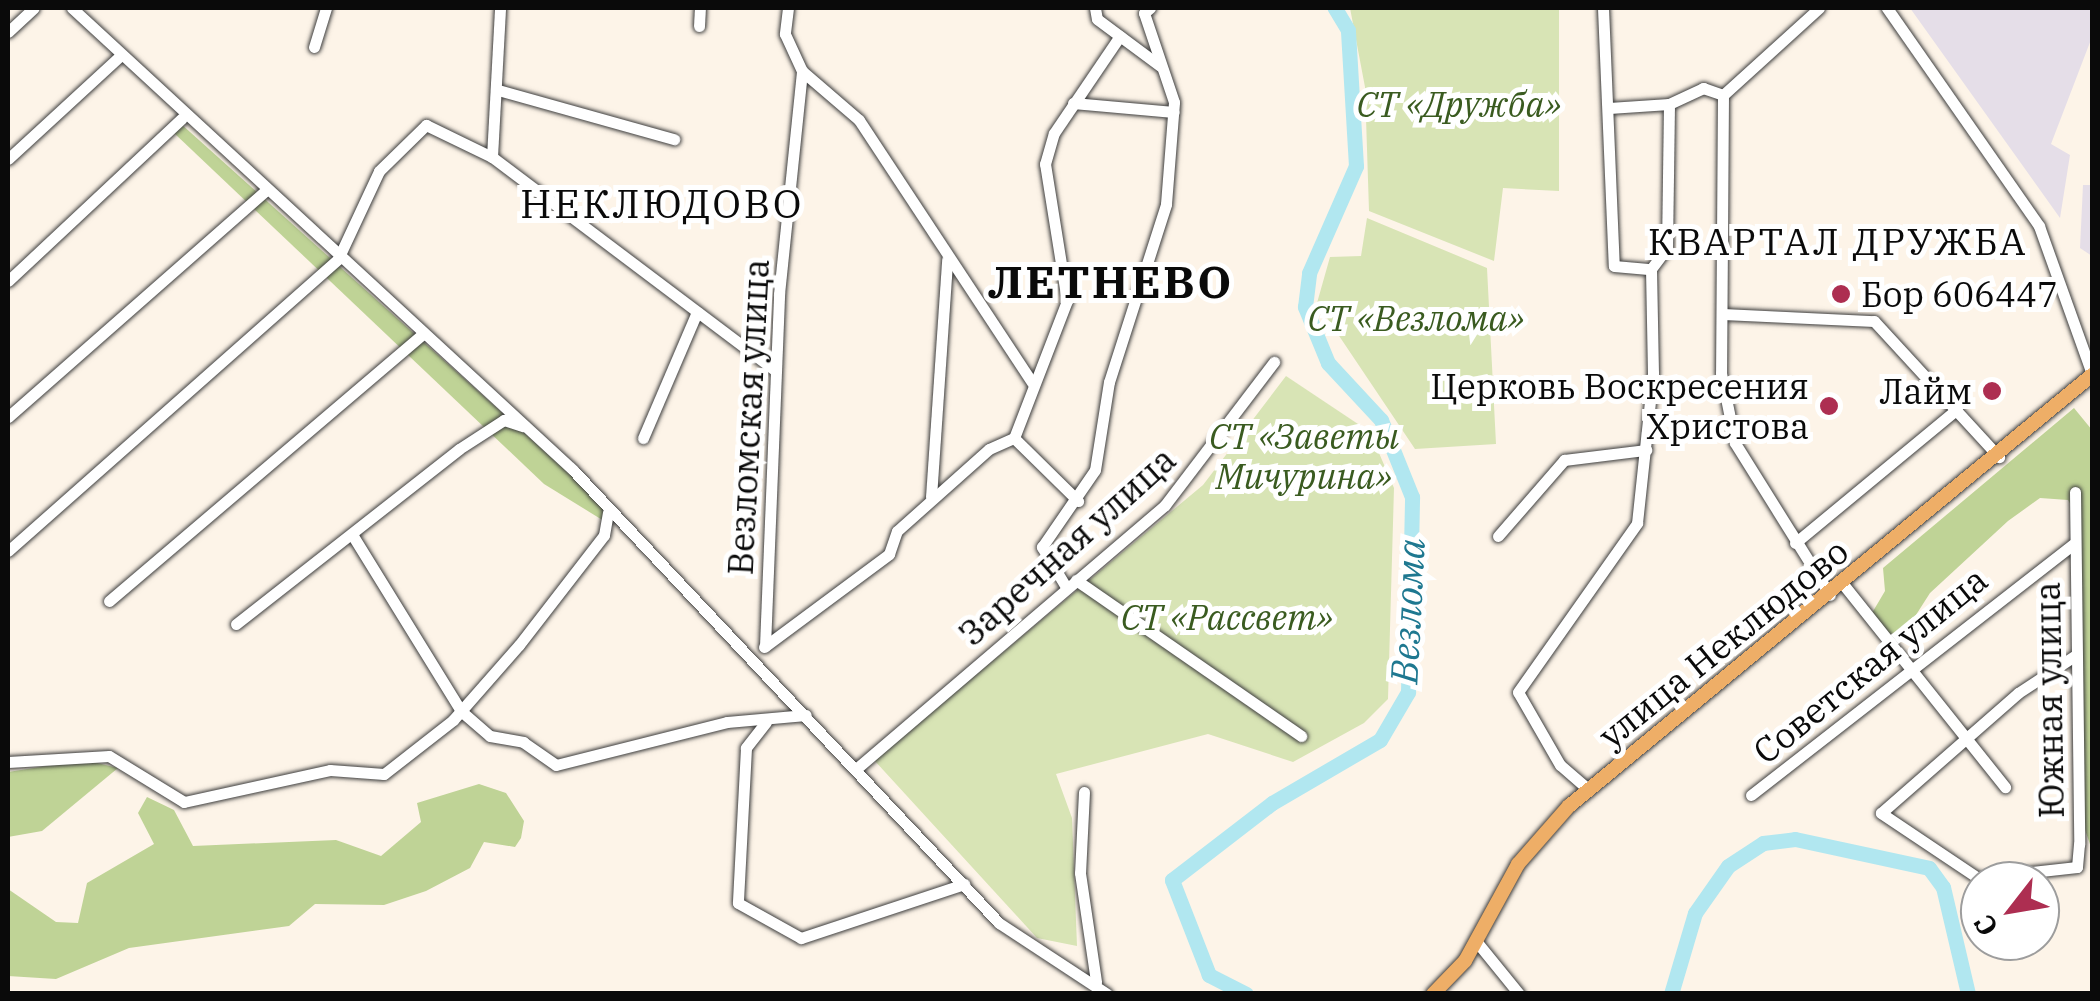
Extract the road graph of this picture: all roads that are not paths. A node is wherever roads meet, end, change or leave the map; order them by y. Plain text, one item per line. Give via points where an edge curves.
1 (34, 8) edge
2 (72, 8) edge
3 (326, 8) edge
4 (500, 8) edge
5 (700, 8) edge
6 (788, 8) edge
7 (1096, 8) edge
8 (1150, 8) edge
9 (1603, 8) edge
10 (1819, 8) edge
11 (1888, 8) edge
12 (699, 26) dead end
13 (8, 32) edge
14 (1150, 34) junction
15 (1125, 40) junction
16 (314, 47) dead end
17 (119, 57) junction
18 (1163, 68) junction
19 (802, 71) junction
20 (498, 90) junction
21 (1723, 94) junction
22 (1073, 104) junction
23 (1669, 104) junction
24 (1608, 108) junction
25 (1174, 112) junction
26 (182, 118) junction
27 (674, 139) dead end
28 (492, 158) junction
29 (8, 159) edge
30 (264, 192) junction
31 (338, 259) junction
32 (947, 260) junction
33 (1651, 269) junction
34 (8, 281) edge
35 (697, 312) junction
36 (1723, 314) junction
37 (423, 334) junction
38 (1274, 362) dead end
39 (775, 370) junction
40 (2092, 374) edge
41 (1032, 382) junction
42 (1957, 409) junction
43 (8, 417) edge
44 (527, 427) junction
45 (644, 438) dead end
46 (1014, 438) junction
47 (1646, 450) junction
48 (1999, 457) junction
49 (2075, 492) dead end
50 (931, 496) junction
51 (1078, 501) junction
52 (608, 512) junction
53 (353, 536) junction
54 (1498, 536) dead end
55 (1795, 543) junction
56 (2074, 544) junction
57 (8, 551) edge
58 (1071, 584) junction
59 (1844, 584) junction
60 (1830, 595) junction
61 (109, 601) dead end
62 (236, 624) dead end
63 (765, 646) junction
64 (2076, 655) junction
65 (750, 657) junction
66 (1906, 669) junction
67 (462, 710) junction
68 (806, 716) junction
69 (766, 722) junction
70 (1301, 736) dead end
71 (1960, 740) junction
72 (8, 762) edge
73 (856, 769) junction
74 (2005, 786) dead end
75 (1588, 790) junction
76 (1084, 792) dead end
77 (1751, 795) dead end
78 (964, 884) junction
79 (1476, 941) junction
80 (1096, 982) junction
81 (1107, 994) edge
82 (1433, 994) edge
83 (1519, 994) edge

1 - 13 street
2 - 17 street
3 - 16 street
4 - 20 street
5 - 12 street
6 - 19 street via 785,34
7 - 15 street
8 - 14 street
9 - 24 street
10 - 21 street
11 - 40 street via 2040,226
14 - 15 street
14 - 18 street
15 - 18 street
15 - 22 street
17 - 26 street
17 - 29 street
18 - 25 street
19 - 32 street via 859,120
19 - 39 street, Везломская улица
20 - 27 street
20 - 28 street
21 - 23 street via 1703,88
21 - 36 street
22 - 25 street
22 - 41 street via 1045,164 1067,301
23 - 24 street
23 - 33 street via 1667,248
24 - 33 street via 1614,266
25 - 51 street via 1162,227 1109,382 1095,470
26 - 30 street
26 - 34 street
28 - 31 street via 426,124 379,171
28 - 35 street
30 - 31 street
30 - 43 street
31 - 37 street
31 - 57 street
32 - 41 street
32 - 50 street
33 - 47 street
35 - 39 street
35 - 45 street
36 - 42 street via 1874,321
36 - 55 street via 1724,415
37 - 44 street
37 - 61 street
38 - 58 street, Заречная улица via 1194,476
39 - 63 street, Везломская улица
40 - 48 main road, улица Неклюдово
41 - 46 street
42 - 48 street
42 - 55 street
44 - 52 street
44 - 53 street via 504,420
46 - 50 street
46 - 51 street
47 - 54 street via 1564,460
47 - 75 street via 1635,528 1519,686 1560,765
48 - 59 main road, улица Неклюдово
49 - 56 street, Южная улица
50 - 63 street via 897,531 889,554
51 - 58 street via 1042,546
52 - 65 street
52 - 67 street via 604,534
53 - 62 street
53 - 67 street
55 - 60 street
56 - 64 street, Южная улица
56 - 66 street, Советская улица
58 - 70 street
58 - 73 street, Заречная улица
59 - 60 main road, улица Неклюдово
59 - 66 street
60 - 75 main road, улица Неклюдово
63 - 65 street
64 - 71 street
64 - 71 street, Южная улица via 2074,872 1978,878 1881,813
65 - 68 street
66 - 71 street
66 - 77 street, Советская улица
67 - 69 street via 490,736 564,766 715,725
67 - 72 street via 379,776 330,770 198,802 164,797 109,756
68 - 69 street
68 - 73 street
69 - 78 street via 746,748 738,903 800,938
71 - 74 street
73 - 78 street via 874,797
75 - 79 main road, улица Неклюдово via 1534,842
76 - 80 street via 1080,873
78 - 80 street via 1014,936
79 - 82 main road, улица Неклюдово
79 - 83 street
80 - 81 street

